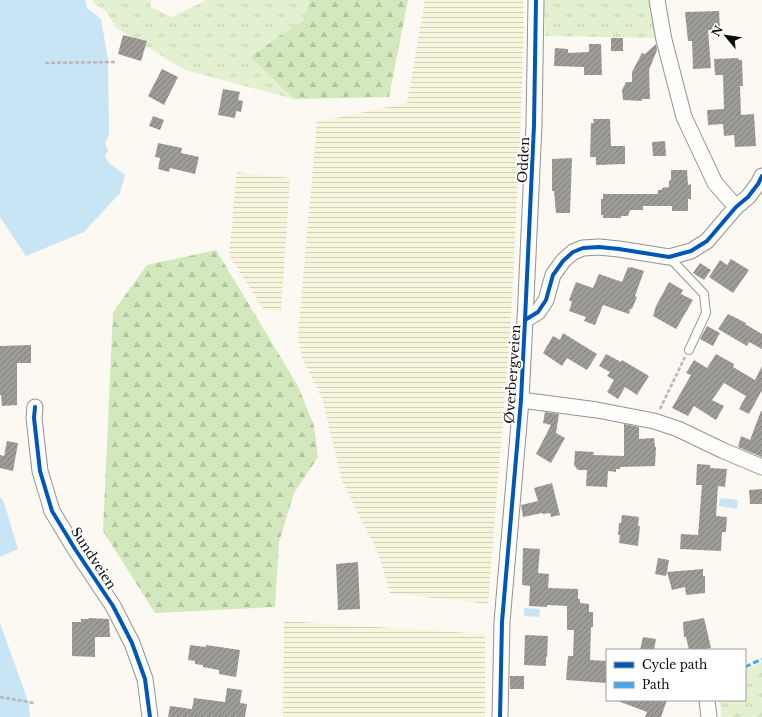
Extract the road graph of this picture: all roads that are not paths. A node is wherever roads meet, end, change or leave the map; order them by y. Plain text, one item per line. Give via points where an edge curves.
1 (536, 0) edge
2 (657, 0) edge
3 (762, 176) edge
4 (736, 207) junction
5 (669, 258) junction
6 (525, 320) junction
7 (689, 350) road end
8 (521, 400) junction
9 (35, 406) dead end
10 (762, 467) edge
11 (707, 701) edge
12 (150, 717) edge
13 (500, 717) edge
14 (709, 717) edge

1 - 6 street, Odden via 534,125
2 - 4 street via 664,40 684,117 715,183
3 - 4 street, Øverbergveien via 755,188
4 - 5 street, Øverbergveien via 707,241 691,251
5 - 6 street, Øverbergveien via 599,247 583,248 573,252 553,275 546,300 538,312
5 - 7 lane via 704,294 706,313
6 - 8 street, Øverbergveien
8 - 10 street, Øverbergveien via 654,421 678,429
8 - 13 street, Øverbergveien via 502,622
9 - 12 street, Sundveien via 40,471 52,511 74,549 113,606 132,643 145,678
11 - 14 street

